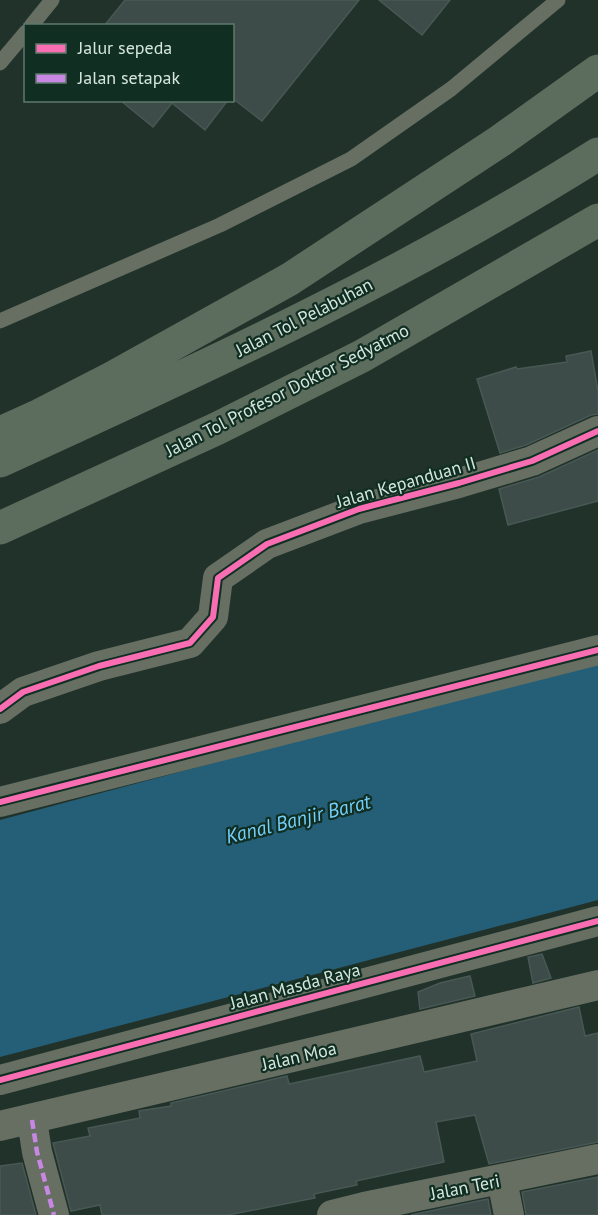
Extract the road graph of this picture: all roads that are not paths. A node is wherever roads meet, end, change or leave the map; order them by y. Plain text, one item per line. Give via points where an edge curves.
1 (52, 0) edge
2 (558, 0) edge
3 (33, 24) edge
4 (24, 34) edge
5 (0, 63) edge
6 (598, 71) edge
7 (598, 153) edge
8 (598, 220) edge
9 (0, 321) edge
10 (598, 431) edge
11 (0, 433) edge
12 (0, 461) edge
13 (0, 528) edge
14 (598, 650) edge
15 (0, 709) edge
16 (0, 802) edge
17 (598, 921) edge
18 (598, 985) edge
19 (0, 1080) edge
20 (32, 1120) junction
21 (0, 1126) edge
22 (598, 1159) edge
23 (502, 1180) junction
24 (364, 1211) edge
25 (54, 1215) edge
26 (332, 1215) edge
27 (509, 1215) edge

1 - 3 lane
2 - 9 lane via 451,90 351,159 220,225
4 - 5 lane
6 - 11 highway via 500,141 290,279 101,383
7 - 12 highway, Jalan Tol Pelabuhan via 535,194 334,303
8 - 13 highway, Jalan Tol Profesor Doktor Sedyatmo via 362,356 216,429
10 - 15 street, Jalan Kepanduan II via 532,461 359,509 267,544 218,578 213,617 190,643 99,666 23,692
14 - 16 street
17 - 19 street, Jalan Masda Raya
18 - 20 street, Jalan Moa
20 - 21 street, Jalan Moa
20 - 25 street
22 - 23 street, Jalan Teri
23 - 24 street, Jalan Teri
23 - 27 street
24 - 26 street, Jalan Teri

